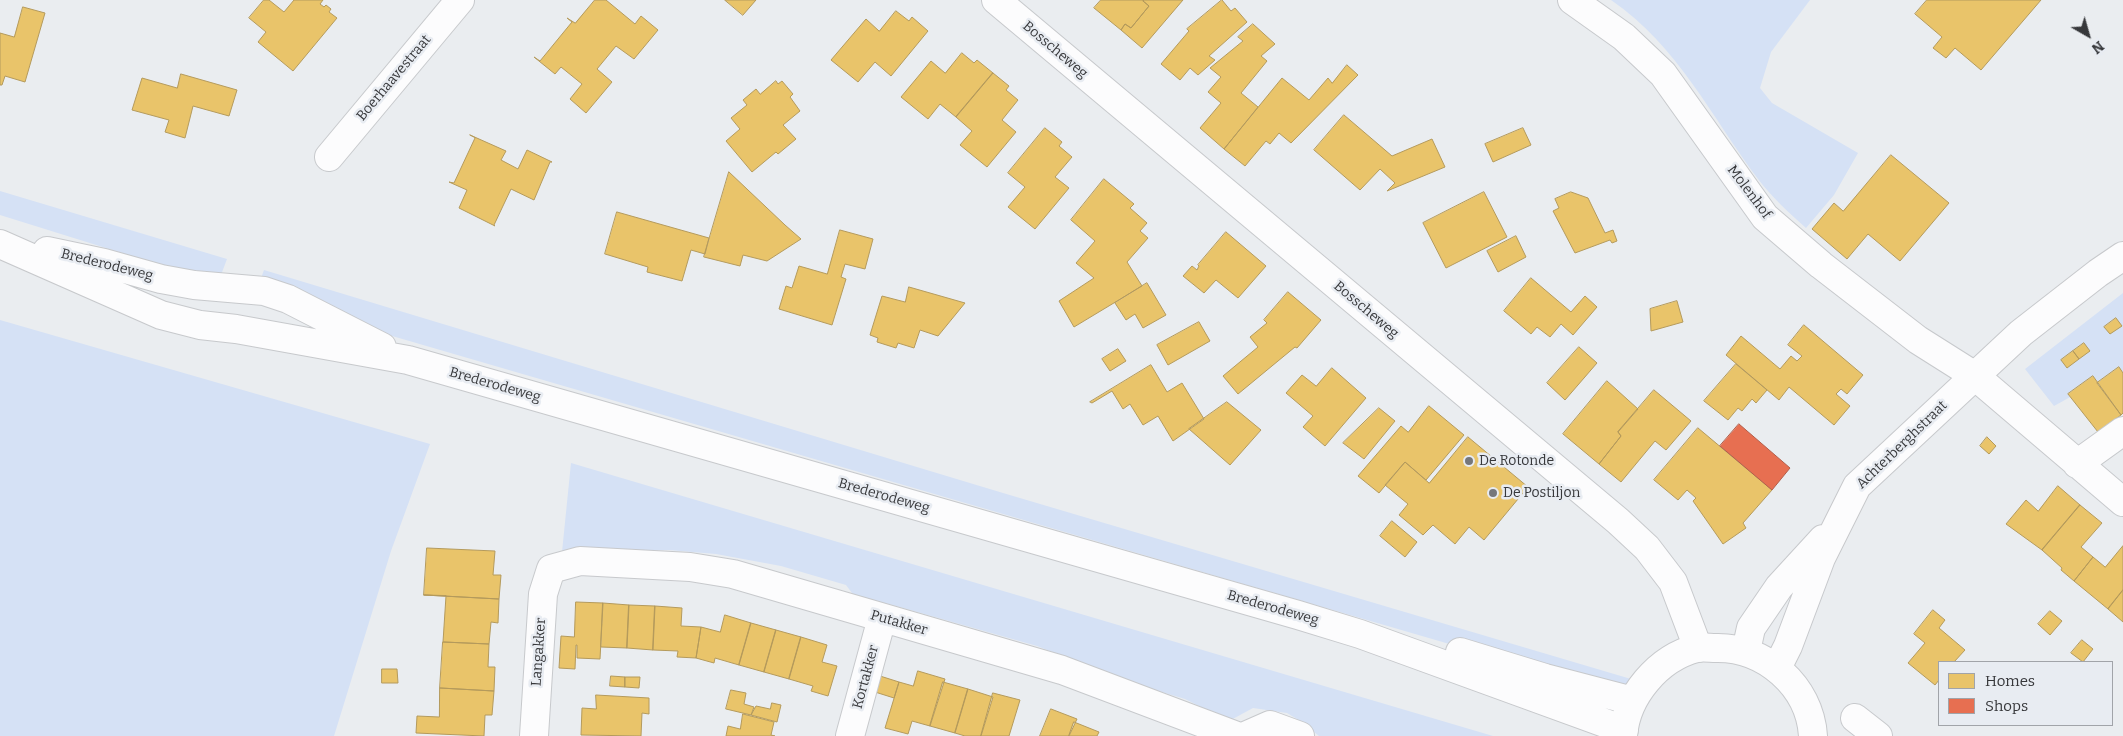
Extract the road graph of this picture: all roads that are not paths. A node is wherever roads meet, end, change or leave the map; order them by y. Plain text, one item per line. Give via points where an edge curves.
1 (460, 0) edge
2 (996, 0) edge
3 (1572, 0) edge
4 (329, 157) dead end
5 (0, 243) edge
6 (2123, 256) edge
7 (408, 360) junction
8 (1975, 376) junction
9 (2123, 431) edge
10 (2077, 464) junction
11 (2123, 502) edge
12 (1839, 521) junction
13 (551, 569) joint
14 (882, 618) junction
15 (1360, 634) junction
16 (1698, 648) junction
17 (1746, 652) junction
18 (1777, 668) junction
19 (1633, 701) junction
20 (1855, 718) dead end
21 (1624, 733) edge
22 (534, 736) edge
23 (850, 736) edge
24 (1237, 736) edge
25 (1245, 736) edge
26 (1300, 736) edge
27 (1813, 736) edge
28 (1878, 736) edge

1 - 4 street, Boerhaavestraat
2 - 16 street, Bosscheweg via 1618,521 1647,548 1674,582
3 - 8 street, Molenhof via 1624,37 1663,74 1765,217 1918,340
5 - 7 street, Brederodeweg via 161,315 200,325
5 - 7 street, Brederodeweg via 104,262 161,279 264,291 288,299
6 - 8 street, Achterberghstraat via 2022,333
7 - 15 street, Brederodeweg
8 - 10 street
8 - 12 street, Achterberghstraat via 1857,486
9 - 10 street
10 - 11 street
12 - 17 street, Achterberghstraat via 1779,587 1751,628
12 - 18 street, Achterberghstraat
13 - 14 street, Putakker via 580,561 690,567 733,574
13 - 22 street, Langakker via 543,594
14 - 23 street, Kortakker
14 - 24 street, Putakker via 1062,670
15 - 19 street, Brederodeweg via 1457,651
15 - 21 street, Brederodeweg
16 - 17 street via 1729,648
16 - 19 street via 1665,664 1646,680
17 - 18 street
18 - 27 street via 1794,684 1806,704
19 - 21 street
20 - 28 street
25 - 26 street via 1270,724

